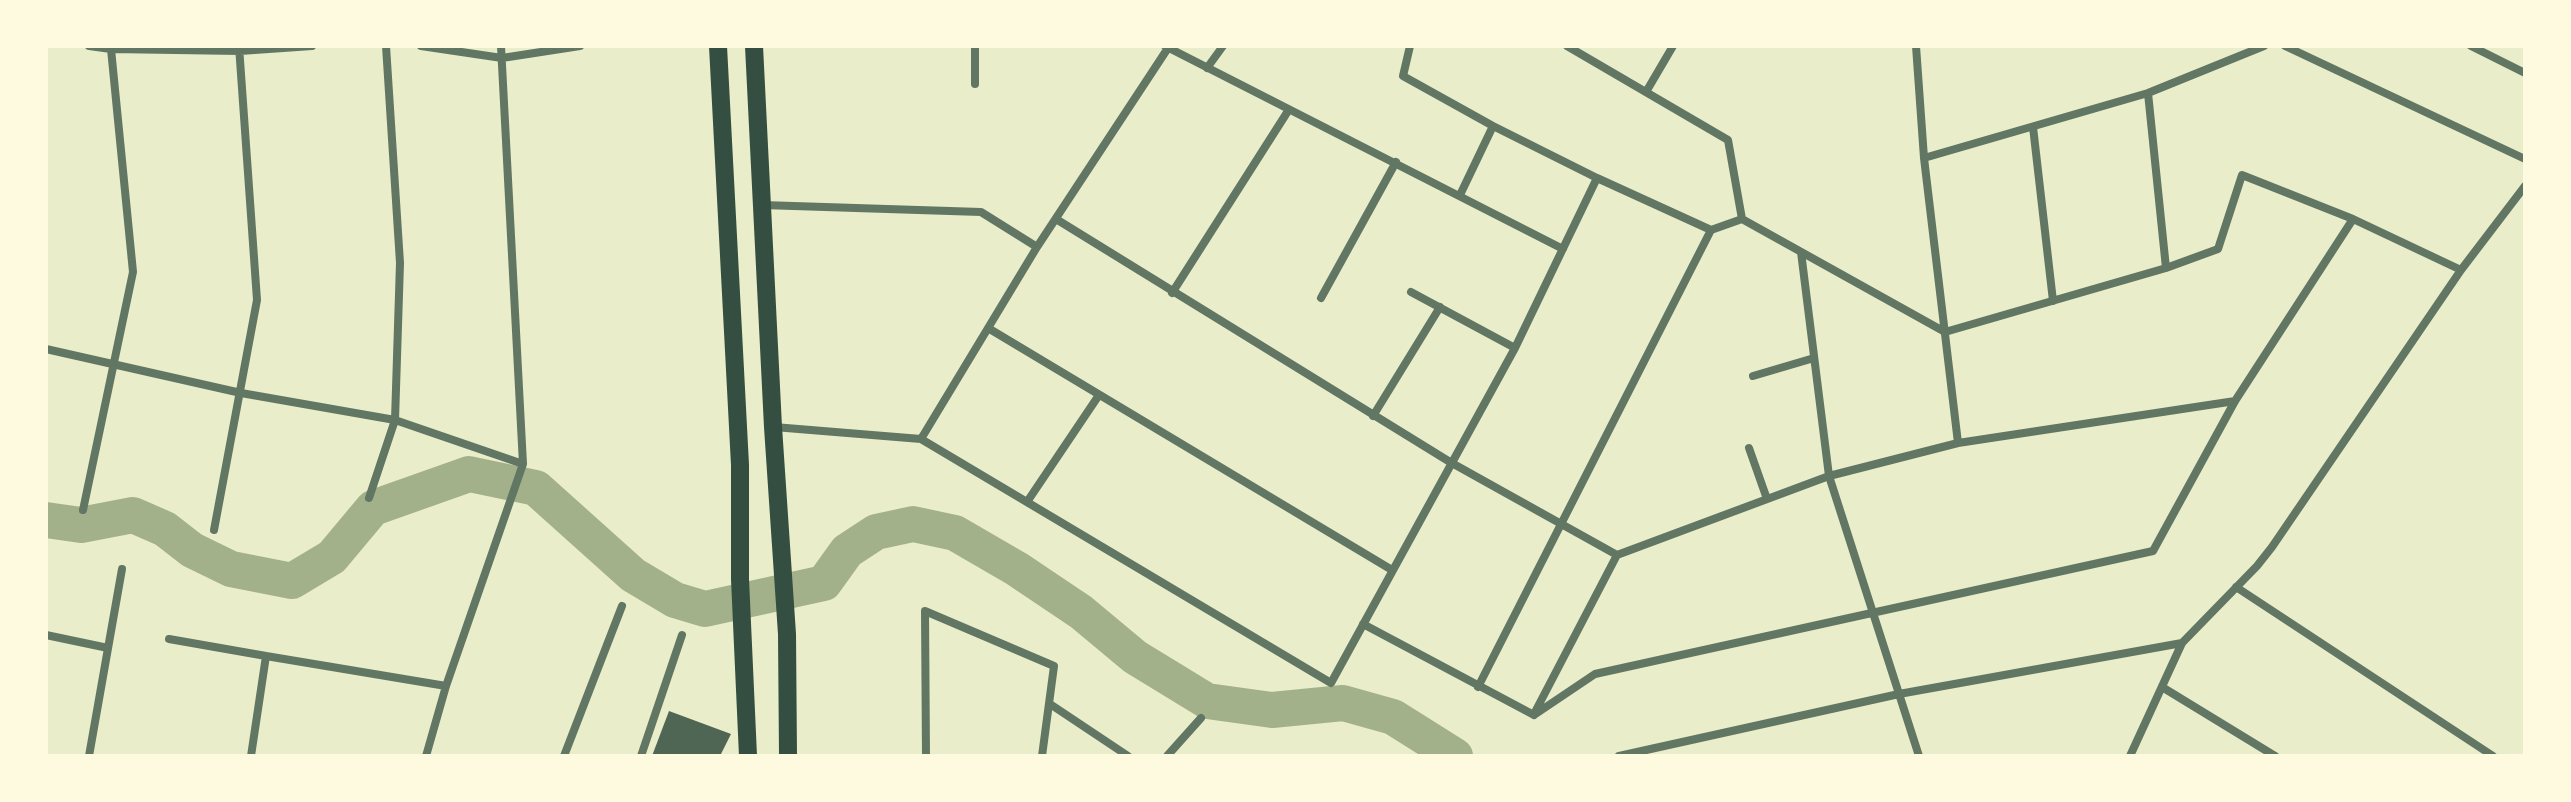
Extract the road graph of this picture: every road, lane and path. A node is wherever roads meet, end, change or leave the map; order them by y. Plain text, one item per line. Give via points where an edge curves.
1 (89, 46) edge
2 (312, 46) edge
3 (386, 46) edge
4 (421, 46) edge
5 (501, 46) edge
6 (580, 46) edge
7 (718, 46) edge
8 (754, 46) edge
9 (975, 46) edge
10 (1223, 46) edge
11 (1410, 46) edge
12 (1567, 46) edge
13 (1673, 46) edge
14 (1916, 46) edge
15 (2264, 46) edge
16 (2285, 46) edge
17 (2471, 46) edge
18 (2501, 46) edge
19 (1166, 47) edge
20 (240, 48) edge
21 (111, 49) junction
22 (502, 58) junction
23 (2496, 58) junction
24 (1207, 68) junction
25 (2525, 73) edge
26 (975, 84) dead end
27 (1646, 92) junction
28 (2148, 93) junction
29 (1288, 111) junction
30 (1493, 126) junction
31 (2033, 127) junction
32 (1924, 158) junction
33 (2525, 159) edge
34 (1396, 162) junction
35 (1597, 178) junction
36 (2525, 186) edge
37 (1460, 195) junction
38 (761, 205) junction
39 (1056, 219) junction
40 (1742, 219) junction
41 (2353, 219) junction
42 (1711, 230) junction
43 (1037, 247) junction
44 (1563, 249) junction
45 (1801, 252) junction
46 (2166, 268) junction
47 (2461, 270) junction
48 (1411, 292) dead end
49 (1172, 293) junction
50 (1321, 298) dead end
51 (2053, 301) junction
52 (1440, 307) junction
53 (988, 328) junction
54 (1945, 332) junction
55 (1515, 348) junction
56 (46, 349) edge
57 (1814, 358) junction
58 (115, 364) junction
59 (1753, 376) dead end
60 (241, 393) junction
61 (1099, 395) junction
62 (2235, 401) junction
63 (1373, 416) junction
64 (395, 420) junction
65 (773, 427) junction
66 (921, 439) junction
67 (1958, 443) junction
68 (1749, 448) dead end
69 (1450, 462) junction
70 (523, 464) junction
71 (1829, 476) junction
72 (369, 498) dead end
73 (1767, 499) junction
74 (1027, 502) junction
75 (83, 510) dead end
76 (1561, 526) junction
77 (214, 530) dead end
78 (1617, 555) junction
79 (122, 569) dead end
80 (1392, 570) junction
81 (2236, 587) junction
82 (622, 606) dead end
83 (1873, 613) junction
84 (1363, 624) junction
85 (46, 635) edge
86 (682, 635) dead end
87 (169, 639) dead end
88 (2182, 643) junction
89 (108, 648) junction
90 (266, 656) junction
91 (446, 686) junction
92 (1478, 687) junction
93 (2162, 687) junction
94 (1899, 694) junction
95 (1050, 704) junction
96 (1534, 715) junction
97 (1201, 718) dead end
98 (89, 756) edge
99 (251, 756) edge
100 (426, 756) edge
101 (564, 756) edge
102 (641, 756) edge
103 (748, 756) edge
104 (788, 756) edge
105 (926, 756) edge
106 (1042, 756) edge
107 (1128, 756) edge
108 (1167, 756) edge
109 (1619, 756) edge
110 (1919, 756) edge
111 (2130, 756) edge
112 (2275, 756) edge
113 (2493, 756) edge

1 - 21 street
2 - 20 street
3 - 64 street via 400,263
4 - 22 street
5 - 22 street
6 - 22 street
7 - 103 main road via 740,465
8 - 38 main road
9 - 26 street
10 - 24 street
11 - 30 street via 1403,76
12 - 27 street
13 - 27 street
14 - 32 street
15 - 28 street
16 - 33 street
17 - 23 street
18 - 23 street
19 - 24 street
19 - 39 street
20 - 21 street
20 - 60 street via 257,300
21 - 58 street via 133,272
22 - 70 street
23 - 25 street
24 - 29 street
27 - 40 street via 1728,140
28 - 31 street
28 - 46 street
29 - 34 street
29 - 49 street
30 - 35 street
30 - 37 street
31 - 32 street
31 - 51 street
32 - 54 street
34 - 37 street
34 - 50 street
35 - 42 street
35 - 44 street
36 - 47 street
37 - 44 street
38 - 43 street via 981,212
38 - 65 main road
39 - 43 street
39 - 49 street
40 - 42 street
40 - 45 street
41 - 46 street via 2242,175 2218,249
41 - 47 street
41 - 62 street
42 - 76 street
43 - 53 street
44 - 55 street
45 - 54 street
45 - 57 street
46 - 51 street
47 - 81 street via 2272,547
48 - 52 street
49 - 63 street
51 - 54 street
52 - 55 street
52 - 63 street
53 - 61 street
53 - 66 street
54 - 67 street
55 - 69 street
56 - 58 street
57 - 59 street
57 - 71 street
58 - 60 street
58 - 75 street
60 - 64 street
60 - 77 street
61 - 74 street
61 - 80 street
62 - 67 street
62 - 83 street via 2153,551
63 - 69 street
64 - 70 street
64 - 72 street
65 - 66 street
65 - 104 main road via 787,634
66 - 74 street
67 - 71 street
68 - 73 street
69 - 76 street
69 - 80 street
70 - 91 street
71 - 73 street
71 - 83 street
73 - 78 street
74 - 84 street via 1331,683
76 - 78 street
76 - 92 street
78 - 96 street
79 - 89 street
80 - 84 street
81 - 88 street
81 - 113 street
82 - 101 street
83 - 94 street
83 - 96 street via 1595,674
84 - 92 street
85 - 89 street
86 - 102 street
87 - 90 street
88 - 93 street
88 - 94 street
89 - 98 street
90 - 91 street
90 - 99 street
91 - 100 street
92 - 96 street
93 - 111 street
93 - 112 street
94 - 109 street
94 - 110 street
95 - 105 street via 1054,666 925,611
95 - 106 street
95 - 107 street
97 - 108 street

